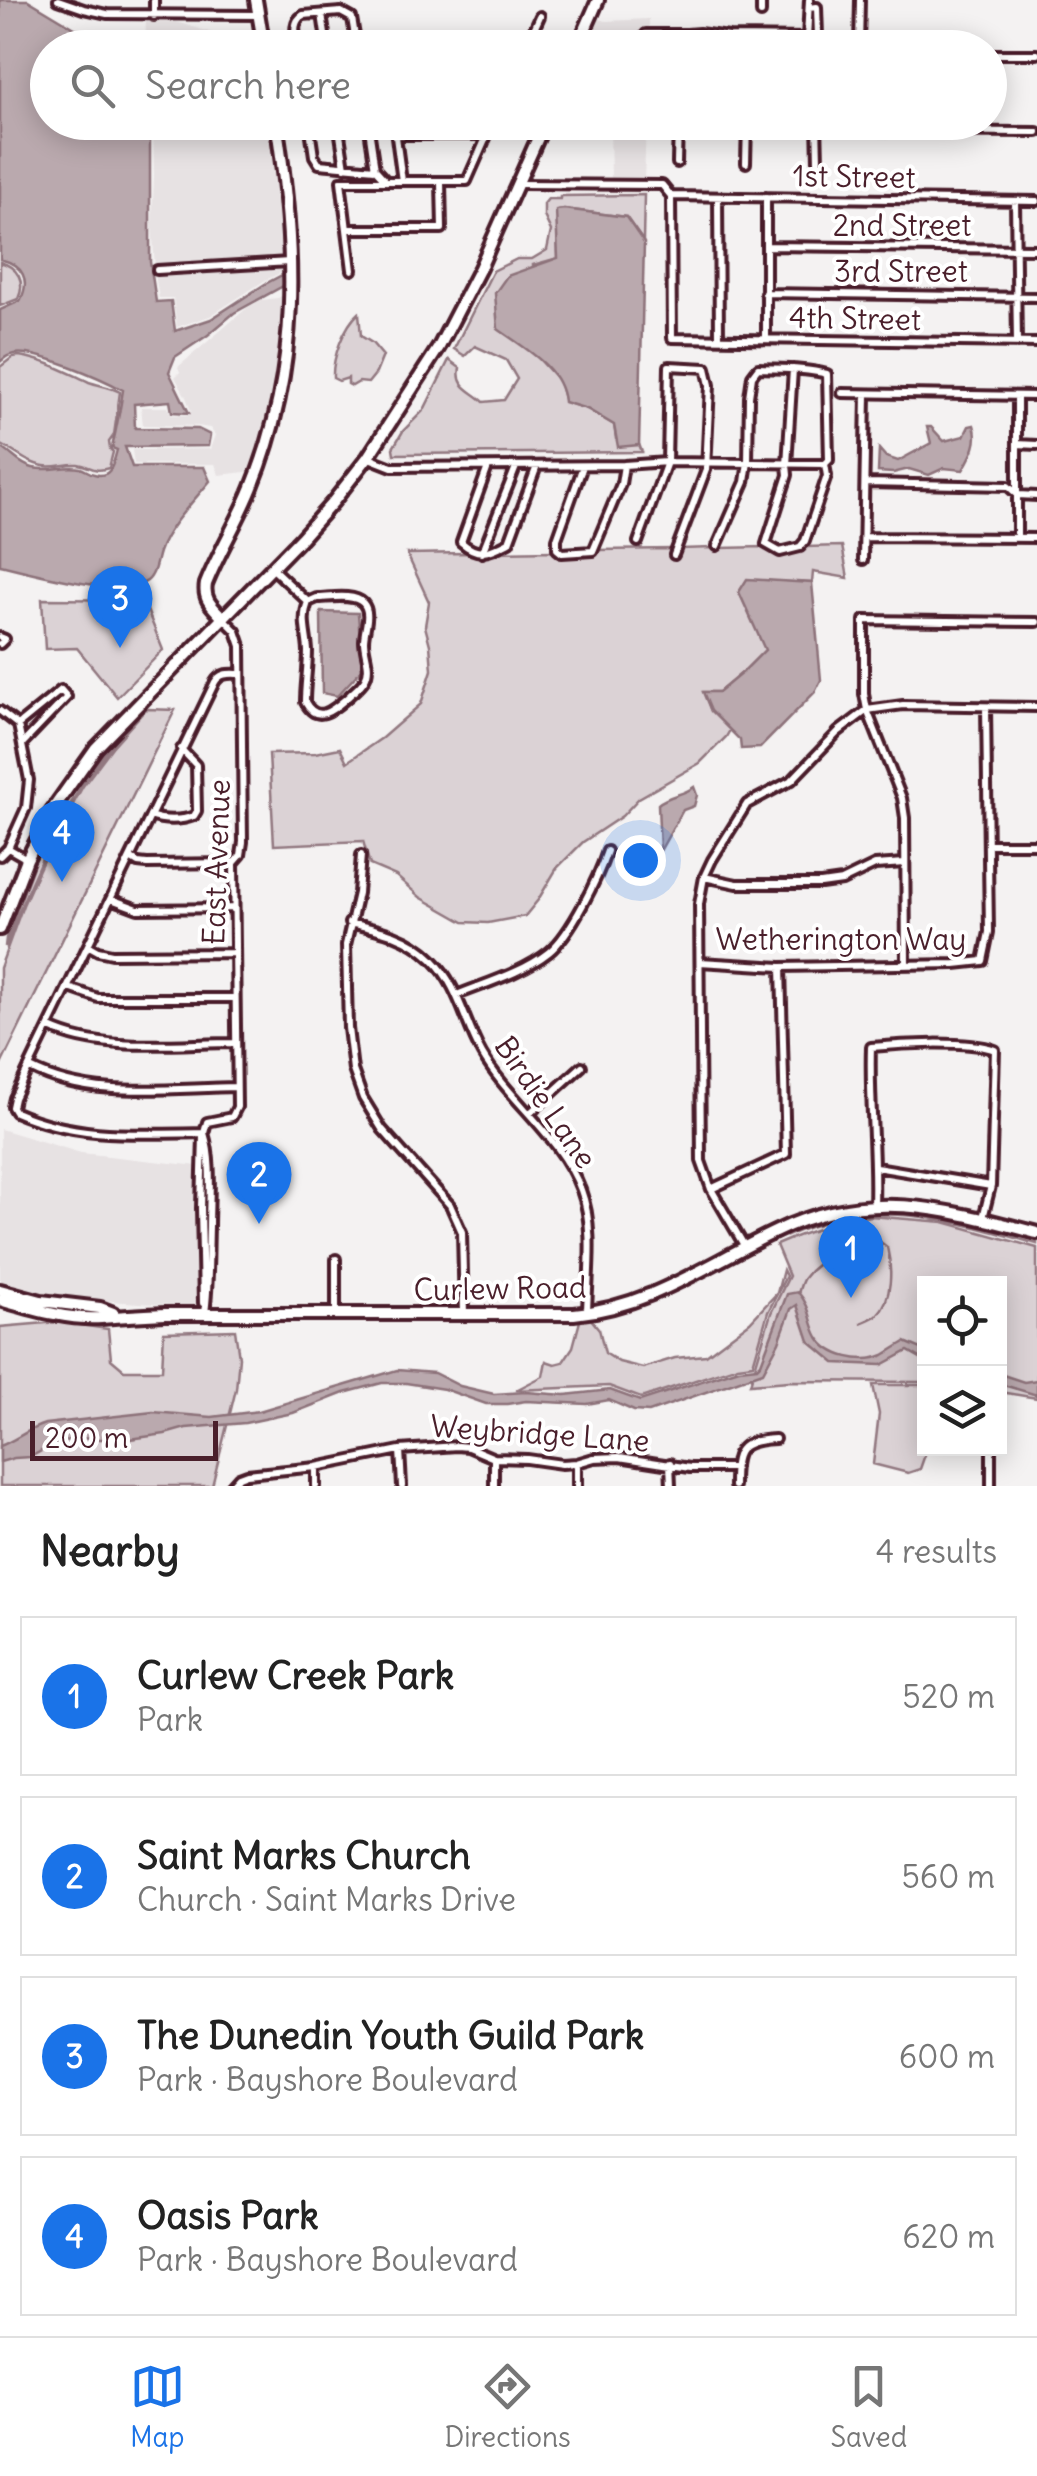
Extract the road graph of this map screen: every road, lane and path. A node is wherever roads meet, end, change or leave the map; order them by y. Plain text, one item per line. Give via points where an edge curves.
1 (58, 0) edge
2 (154, 0) edge
3 (256, 0) edge
4 (598, 0) edge
5 (761, 0) edge
6 (860, 0) edge
7 (809, 4) edge
8 (760, 13) dead end
9 (322, 14) junction
10 (258, 15) junction
11 (154, 16) junction
12 (540, 16) dead end
13 (261, 30) edge
14 (296, 30) edge
15 (324, 30) edge
16 (355, 30) edge
17 (534, 30) edge
18 (585, 30) edge
19 (807, 30) edge
20 (818, 30) edge
21 (859, 30) edge
22 (1007, 54) edge
23 (1037, 54) edge
24 (1007, 132) edge
25 (1037, 132) edge
26 (279, 140) edge
27 (312, 140) edge
28 (341, 140) edge
29 (371, 140) edge
30 (397, 140) edge
31 (485, 140) edge
32 (537, 140) edge
33 (678, 140) edge
34 (747, 140) edge
35 (817, 140) edge
36 (818, 162) dead end
37 (677, 163) dead end
38 (746, 163) dead end
39 (345, 166) junction
40 (375, 169) junction
41 (386, 181) junction
42 (402, 181) junction
43 (441, 182) junction
44 (518, 184) junction
45 (671, 196) junction
46 (718, 197) junction
47 (766, 197) junction
48 (1015, 201) junction
49 (1037, 201) edge
50 (348, 229) junction
51 (766, 246) junction
52 (1016, 249) junction
53 (1037, 249) edge
54 (291, 262) junction
55 (158, 270) dead end
56 (352, 270) dead end
57 (766, 293) junction
58 (1015, 296) junction
59 (1037, 297) edge
60 (719, 337) junction
61 (766, 339) junction
62 (1017, 343) junction
63 (1037, 343) edge
64 (793, 370) junction
65 (842, 394) dead end
66 (866, 394) junction
67 (1017, 396) junction
68 (1037, 396) edge
69 (1017, 444) junction
70 (1037, 445) edge
71 (368, 457) junction
72 (707, 461) junction
73 (667, 462) junction
74 (748, 462) junction
75 (826, 464) junction
76 (787, 465) junction
77 (538, 466) junction
78 (583, 466) junction
79 (624, 466) junction
80 (516, 467) junction
81 (488, 468) junction
82 (866, 483) junction
83 (1018, 495) junction
84 (1037, 496) edge
85 (864, 536) junction
86 (1017, 537) junction
87 (1037, 538) edge
88 (638, 542) dead end
89 (717, 546) dead end
90 (482, 552) junction
91 (674, 556) dead end
92 (863, 560) dead end
93 (272, 568) junction
94 (308, 602) junction
95 (223, 618) junction
96 (1037, 622) edge
97 (241, 674) junction
98 (986, 707) junction
99 (1037, 707) edge
100 (866, 710) junction
101 (0, 711) edge
102 (18, 725) junction
103 (22, 744) junction
104 (181, 749) junction
105 (150, 816) junction
106 (988, 844) junction
107 (1037, 844) edge
108 (8, 848) junction
109 (608, 851) dead end
110 (361, 854) dead end
111 (0, 856) edge
112 (130, 858) junction
113 (27, 859) junction
114 (234, 863) junction
115 (905, 864) junction
116 (704, 876) junction
117 (111, 899) junction
118 (234, 908) junction
119 (349, 923) junction
120 (0, 930) edge
121 (89, 946) junction
122 (234, 953) junction
123 (700, 962) junction
124 (906, 965) junction
125 (781, 967) junction
126 (69, 988) junction
127 (457, 995) junction
128 (235, 998) junction
129 (50, 1028) junction
130 (235, 1043) junction
131 (582, 1066) dead end
132 (30, 1068) junction
133 (236, 1087) junction
134 (530, 1114) junction
135 (204, 1133) junction
136 (876, 1167) junction
137 (992, 1186) junction
138 (711, 1188) junction
139 (874, 1205) junction
140 (983, 1218) junction
141 (1037, 1233) edge
142 (745, 1248) junction
143 (336, 1259) dead end
144 (0, 1295) edge
145 (587, 1313) junction
146 (205, 1314) junction
147 (119, 1315) junction
148 (336, 1315) junction
149 (464, 1316) junction
150 (775, 1439) dead end
151 (400, 1450) junction
152 (990, 1456) edge
153 (494, 1458) junction
154 (577, 1463) junction
155 (670, 1464) junction
156 (316, 1467) junction
157 (734, 1468) junction
158 (231, 1486) edge
159 (316, 1486) edge
160 (402, 1486) edge
161 (494, 1486) edge
162 (577, 1486) edge
163 (671, 1486) edge
164 (734, 1486) edge
165 (991, 1486) edge

1 - 11 street via 107,14
2 - 11 street
3 - 10 main road
4 - 18 main road
5 - 8 street
6 - 21 street
7 - 19 street
7 - 20 street via 817,7
9 - 14 street via 303,15
9 - 15 street
9 - 16 street via 348,14
10 - 11 street
10 - 13 main road
12 - 17 street
22 - 23 street
24 - 25 street
26 - 54 main road
27 - 39 street via 316,162
28 - 39 street
29 - 40 street
30 - 42 street
31 - 43 street via 467,182
32 - 44 main road
33 - 37 street
34 - 38 street
35 - 36 street
39 - 40 street
40 - 41 street
41 - 42 street
41 - 50 street via 341,181
42 - 43 street
43 - 50 street via 442,229
44 - 45 street, 1st Street via 662,185
44 - 71 main road via 452,326
45 - 46 street, 1st Street
45 - 60 street, 4th Street via 672,338
46 - 47 street, 1st Street
46 - 60 street
47 - 48 street, 1st Street
47 - 51 street
48 - 49 street, 1st Street
48 - 52 street
50 - 56 street
51 - 52 street, 2nd Street
51 - 57 street
52 - 53 street, 2nd Street
52 - 58 street
54 - 55 street
54 - 95 main road via 288,353 272,428 205,590
57 - 58 street, 3rd Street
57 - 61 street
58 - 59 street, 3rd Street
58 - 62 street
60 - 61 street, 4th Street
61 - 62 street, 4th Street
62 - 63 street, 4th Street
64 - 74 street via 758,368 752,376
64 - 75 street via 827,374
64 - 76 street
65 - 66 street
66 - 67 street
66 - 82 street
67 - 68 street
67 - 69 street
69 - 70 street
69 - 83 street
71 - 81 street via 392,468
71 - 93 main road
72 - 73 street
72 - 73 street via 706,368 670,366
72 - 74 street
72 - 91 street
73 - 79 street
73 - 88 street
74 - 76 street
74 - 89 street
75 - 76 street
75 - 76 street via 805,541 780,552 766,544
77 - 78 street
77 - 80 street
77 - 90 street via 509,542
78 - 79 street
78 - 79 street via 557,539 562,553 593,551
80 - 81 street
80 - 90 street
81 - 90 street via 461,542
82 - 83 street via 1008,486
82 - 85 street
83 - 84 street
83 - 86 street
85 - 86 street
85 - 92 street
86 - 87 street
93 - 94 street
93 - 95 main road
94 - 94 street via 305,702 316,714 326,713 367,675 366,606 353,598
95 - 97 street, East Avenue via 239,638
95 - 113 main road via 96,748 54,806
96 - 100 street via 864,620
97 - 104 street via 219,676
97 - 114 street, East Avenue via 243,842
98 - 99 street
98 - 100 street via 903,704
98 - 106 street
100 - 115 street via 902,798
100 - 116 street via 792,780 747,804
101 - 102 street
102 - 103 street
102 - 103 street via 62,690 67,697
103 - 108 street via 29,793
104 - 105 street
104 - 105 street via 196,765 194,816
105 - 112 street
106 - 107 street
106 - 124 street, Wetherington Way via 983,960
108 - 111 street
108 - 113 street
109 - 127 street via 553,949
110 - 119 street
112 - 114 street via 147,864
112 - 117 street
113 - 120 main road
114 - 118 street, East Avenue
115 - 116 street via 876,864 821,884 736,884
115 - 124 street
116 - 123 street
117 - 118 street via 138,908
117 - 121 street
118 - 122 street, East Avenue
119 - 127 street, Birdie Lane via 417,946
119 - 149 street via 353,1070 382,1129 450,1205 462,1232
121 - 122 street via 112,954
121 - 126 street
122 - 128 street, East Avenue
123 - 125 street, Wetherington Way
123 - 138 street via 700,1161
124 - 125 street, Wetherington Way
125 - 138 street via 786,1154
126 - 128 street via 98,998
126 - 129 street
127 - 134 street, Birdie Lane via 483,1056
128 - 130 street, East Avenue
129 - 130 street via 111,1044
129 - 132 street
130 - 133 street, East Avenue
131 - 134 street
132 - 133 street via 92,1088
132 - 135 street via 12,1107 26,1117 111,1134
133 - 135 street, East Avenue via 232,1117 208,1122
134 - 145 street, Birdie Lane via 566,1158 581,1189 588,1222
135 - 146 street
136 - 137 street
136 - 137 street via 870,1047 983,1046 994,1050
136 - 139 street
137 - 140 street
138 - 142 street
139 - 140 main road, Curlew Road
139 - 142 main road, Curlew Road via 800,1221
140 - 141 main road, Curlew Road
142 - 145 main road, Curlew Road via 649,1297
143 - 148 street
144 - 147 main road, Curlew Road
144 - 147 main road, Curlew Road via 62,1314
145 - 149 main road, Curlew Road
146 - 147 main road, Curlew Road
146 - 148 main road, Curlew Road
148 - 149 main road, Curlew Road
150 - 157 street via 747,1442
151 - 153 street, Weybridge Lane via 457,1446
151 - 156 street, Weybridge Lane
151 - 160 street
152 - 165 street
153 - 154 street, Weybridge Lane
153 - 161 street
154 - 155 street, Weybridge Lane via 619,1457
154 - 162 street
155 - 157 street, Weybridge Lane
155 - 163 street
156 - 158 street, Weybridge Lane via 246,1474
156 - 159 street
157 - 164 street

